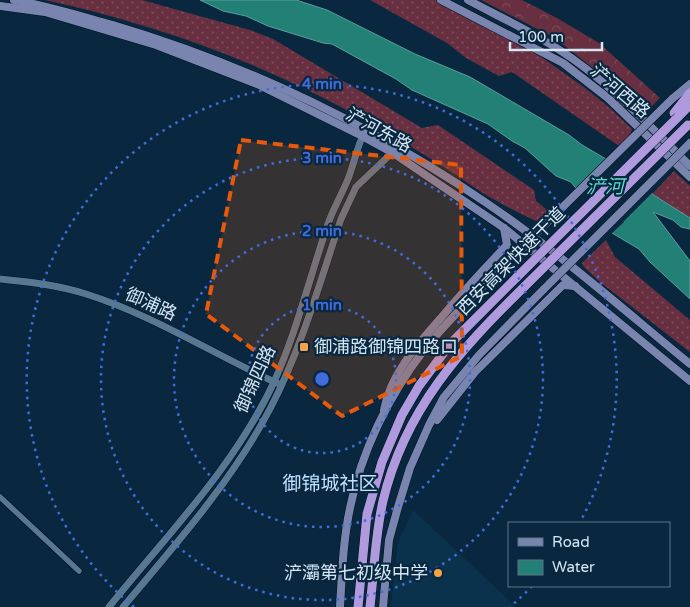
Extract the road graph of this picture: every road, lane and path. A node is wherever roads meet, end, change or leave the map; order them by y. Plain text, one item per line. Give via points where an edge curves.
1 (14, 0) edge
2 (441, 0) edge
3 (468, 0) edge
4 (0, 6) edge
5 (690, 84) edge
6 (690, 93) edge
7 (690, 105) edge
8 (676, 115) junction
9 (689, 126) edge
10 (364, 133) junction
11 (690, 143) edge
12 (395, 150) junction
13 (690, 166) edge
14 (690, 177) edge
15 (504, 228) junction
16 (0, 279) edge
17 (575, 286) junction
18 (690, 364) edge
19 (690, 381) edge
20 (278, 383) junction
21 (382, 419) junction
22 (410, 468) junction
23 (0, 497) edge
24 (79, 571) dead end
25 (109, 607) edge
26 (123, 607) edge
27 (340, 607) edge
28 (358, 607) edge
29 (370, 607) edge
30 (383, 607) edge

1 - 10 main road, 浐河东路 via 47,6 161,39 262,78
2 - 14 main road, 浐河西路 via 563,63 608,98
3 - 13 main road, 浐河西路 via 559,50 633,110
4 - 10 main road, 浐河东路 via 44,12 156,44 258,84
5 - 21 main road, bridge via 456,312 424,350
6 - 8 highway
7 - 8 highway, 西安高架快速干道
8 - 28 highway, 西安高架快速干道, bridge via 643,153 451,343 418,386 382,462 367,514
9 - 29 highway, 西安高架快速干道, bridge via 480,331 432,389 398,456 383,500
10 - 12 main road, 浐河东路
10 - 20 street, 御锦四路 via 328,222
11 - 22 main road, bridge via 478,355 444,397
12 - 15 main road, 浐河东路
12 - 18 main road, 浐河东路 via 485,202 583,276
12 - 20 street, 御锦四路 via 361,181 351,195 302,336
15 - 17 main road, 浐河东路
15 - 21 main road via 507,245 410,353 386,396
16 - 20 street, 御浦路 via 68,289 124,308
17 - 19 main road, 浐河东路
17 - 22 main road via 562,285 475,372 441,413
20 - 25 street, 御锦四路 via 222,467
20 - 26 street, 御锦四路 via 256,434 229,476
21 - 27 main road via 362,462 350,508
22 - 30 main road via 389,540
23 - 24 street

